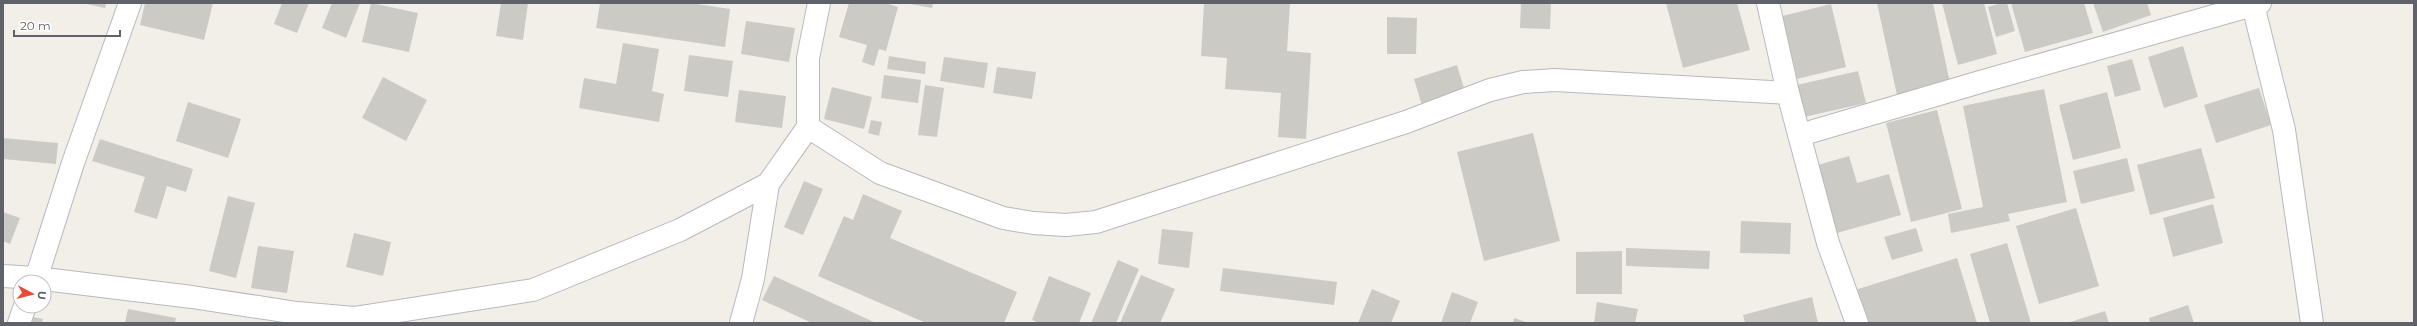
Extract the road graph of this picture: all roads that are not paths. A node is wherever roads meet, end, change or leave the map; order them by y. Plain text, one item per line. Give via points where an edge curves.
1 (130, 3) edge
2 (819, 3) edge
3 (1768, 3) edge
4 (2257, 4) edge
5 (1788, 92) junction
6 (808, 127) junction
7 (1800, 135) junction
8 (768, 184) junction
9 (38, 274) edge
10 (52, 282) edge
11 (353, 320) edge
12 (741, 323) edge
13 (1857, 323) edge
14 (2312, 323) edge

1 - 9 street via 73,163
2 - 6 street via 808,58
3 - 5 street
4 - 7 street
4 - 14 street via 2284,130
5 - 6 street via 1555,80 1523,82 1490,90 1398,125 1096,222 1066,225 1003,218 880,173
5 - 7 street
6 - 8 street
7 - 13 street via 1828,242
8 - 11 street via 680,230 533,290
8 - 12 street via 753,279
10 - 11 street via 192,297

